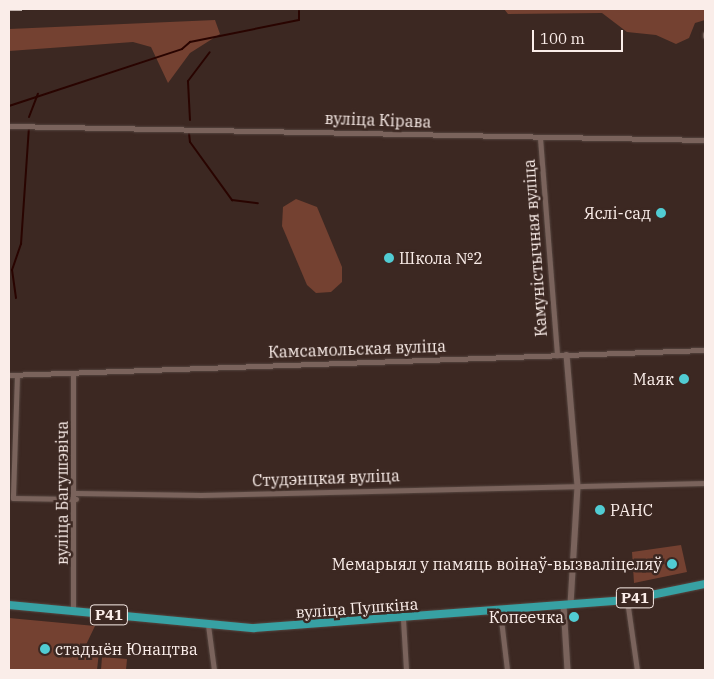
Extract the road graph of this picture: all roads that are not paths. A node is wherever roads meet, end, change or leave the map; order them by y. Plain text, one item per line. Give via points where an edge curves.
1 (9, 126) edge
2 (540, 138) junction
3 (705, 140) edge
4 (705, 350) edge
5 (557, 355) junction
6 (567, 355) junction
7 (73, 374) junction
8 (9, 375) edge
9 (17, 375) junction
10 (705, 483) edge
11 (578, 487) junction
12 (76, 496) junction
13 (705, 584) edge
14 (626, 600) junction
15 (9, 605) edge
16 (567, 605) junction
17 (73, 612) junction
18 (500, 612) junction
19 (402, 619) junction
20 (208, 624) junction
21 (214, 670) edge
22 (406, 670) edge
23 (507, 670) edge
24 (568, 670) edge
25 (637, 670) edge

1 - 2 street, вуліца Кірава via 50,124
2 - 3 street, вуліца Кірава
2 - 5 street, Камуністычная вуліца
4 - 6 street, Камсамольская вуліца
5 - 6 street, Камсамольская вуліца
5 - 7 street, Камсамольская вуліца
6 - 11 street
7 - 9 street, Камсамольская вуліца
7 - 12 street, вуліца Багушэвіча
8 - 9 street, Камсамольская вуліца
9 - 12 street, Студэнцкая вуліца via 13,498
10 - 11 street, Студэнцкая вуліца
11 - 12 street, Студэнцкая вуліца
11 - 16 street
12 - 17 street, вуліца Багушэвіча
13 - 14 main road, вуліца Пушкіна / Р41
14 - 16 main road, вуліца Пушкіна / Р41
14 - 25 street
15 - 17 main road, вуліца Пушкіна / Р41
16 - 18 main road, вуліца Пушкіна / Р41
16 - 24 street
17 - 20 main road, вуліца Пушкіна / Р41
18 - 19 main road, вуліца Пушкіна / Р41
18 - 23 street
19 - 20 main road, вуліца Пушкіна / Р41 via 254,628
19 - 22 street
20 - 21 street

